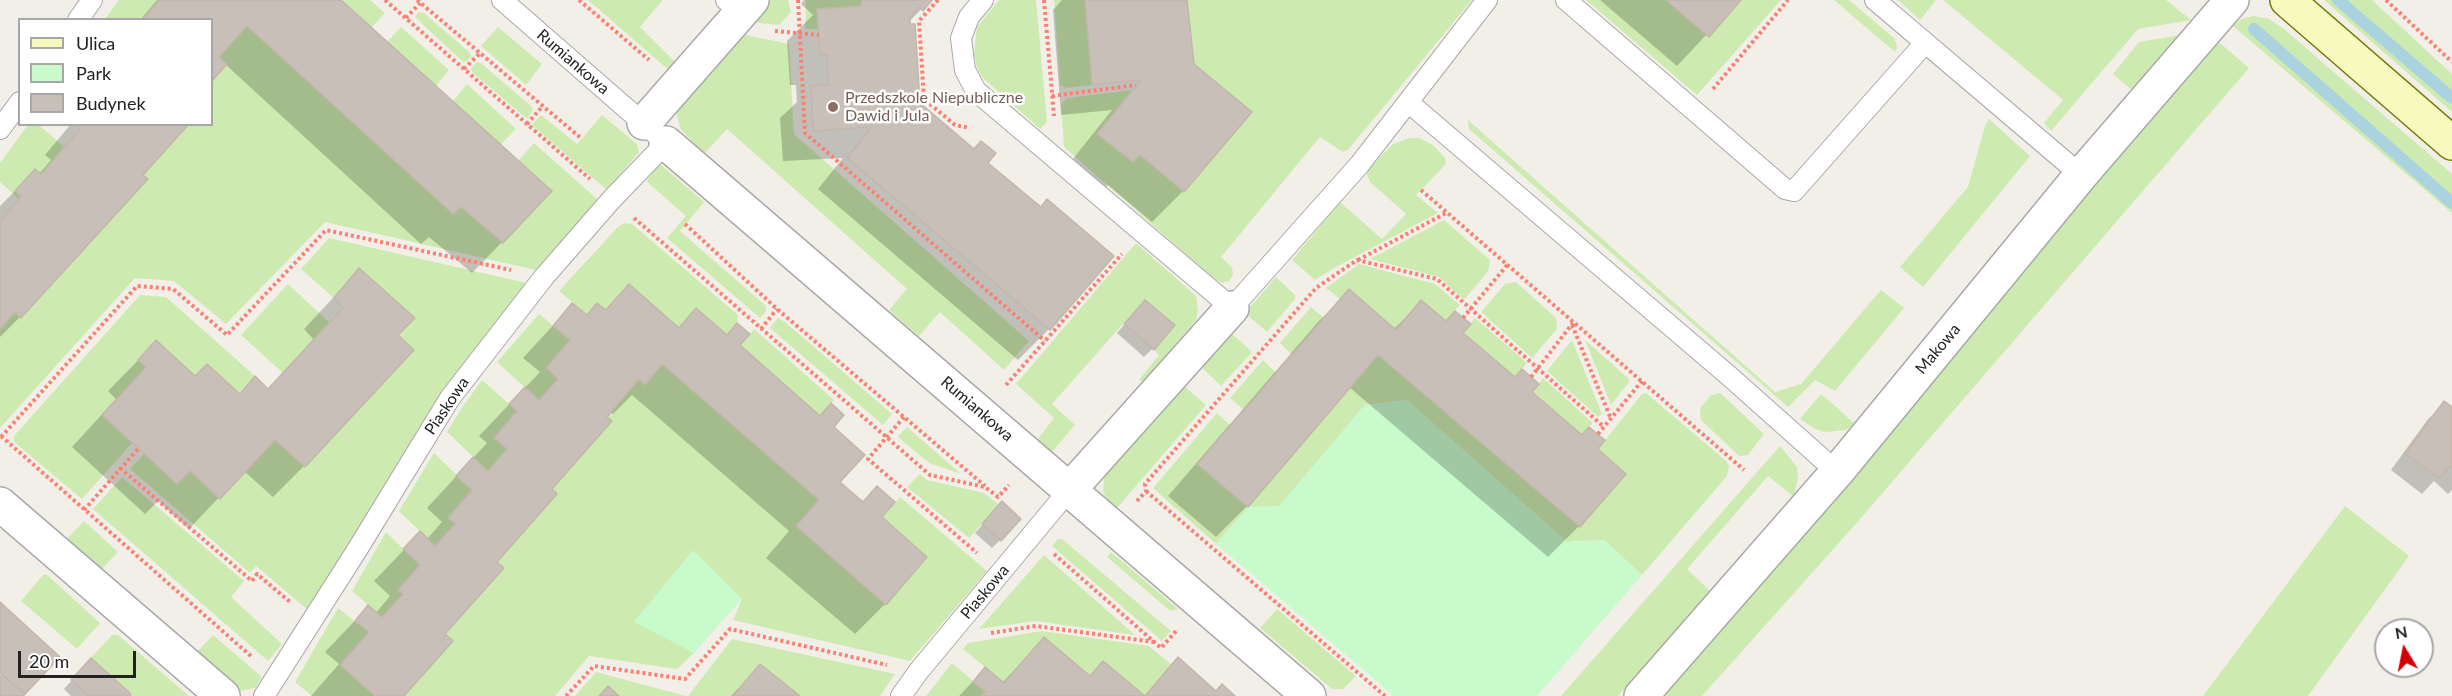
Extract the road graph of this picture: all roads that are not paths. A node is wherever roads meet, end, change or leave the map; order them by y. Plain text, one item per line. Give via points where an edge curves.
1 (92, 0) edge
2 (502, 0) edge
3 (983, 0) edge
4 (1487, 0) edge
5 (1566, 0) edge
6 (1875, 0) edge
7 (2232, 0) edge
8 (2287, 0) edge
9 (740, 4) edge
10 (79, 18) edge
11 (1925, 42) junction
12 (1408, 102) junction
13 (18, 105) edge
14 (0, 129) edge
15 (655, 133) junction
16 (2452, 143) edge
17 (2081, 175) junction
18 (1232, 308) junction
19 (1837, 472) junction
20 (1070, 489) junction
21 (0, 504) edge
22 (223, 696) edge
23 (264, 696) edge
24 (901, 696) edge
25 (1309, 696) edge
26 (1641, 696) edge

1 - 10 lane
2 - 15 lane, Rumiankowa
3 - 18 lane via 969,17 961,38 969,81 984,99
4 - 12 lane
5 - 11 lane via 1785,189 1794,191
6 - 11 lane
7 - 17 street, Makowa
8 - 16 street
9 - 15 street via 678,86
11 - 17 lane
12 - 18 lane via 1360,164
12 - 19 lane
13 - 14 lane
15 - 20 street, Rumiankowa
15 - 23 lane, Piaskowa via 612,199 544,277 450,398
17 - 19 street, Makowa
18 - 20 street
19 - 26 street, Makowa
20 - 24 lane, Piaskowa
20 - 25 street, Rumiankowa
21 - 22 street

